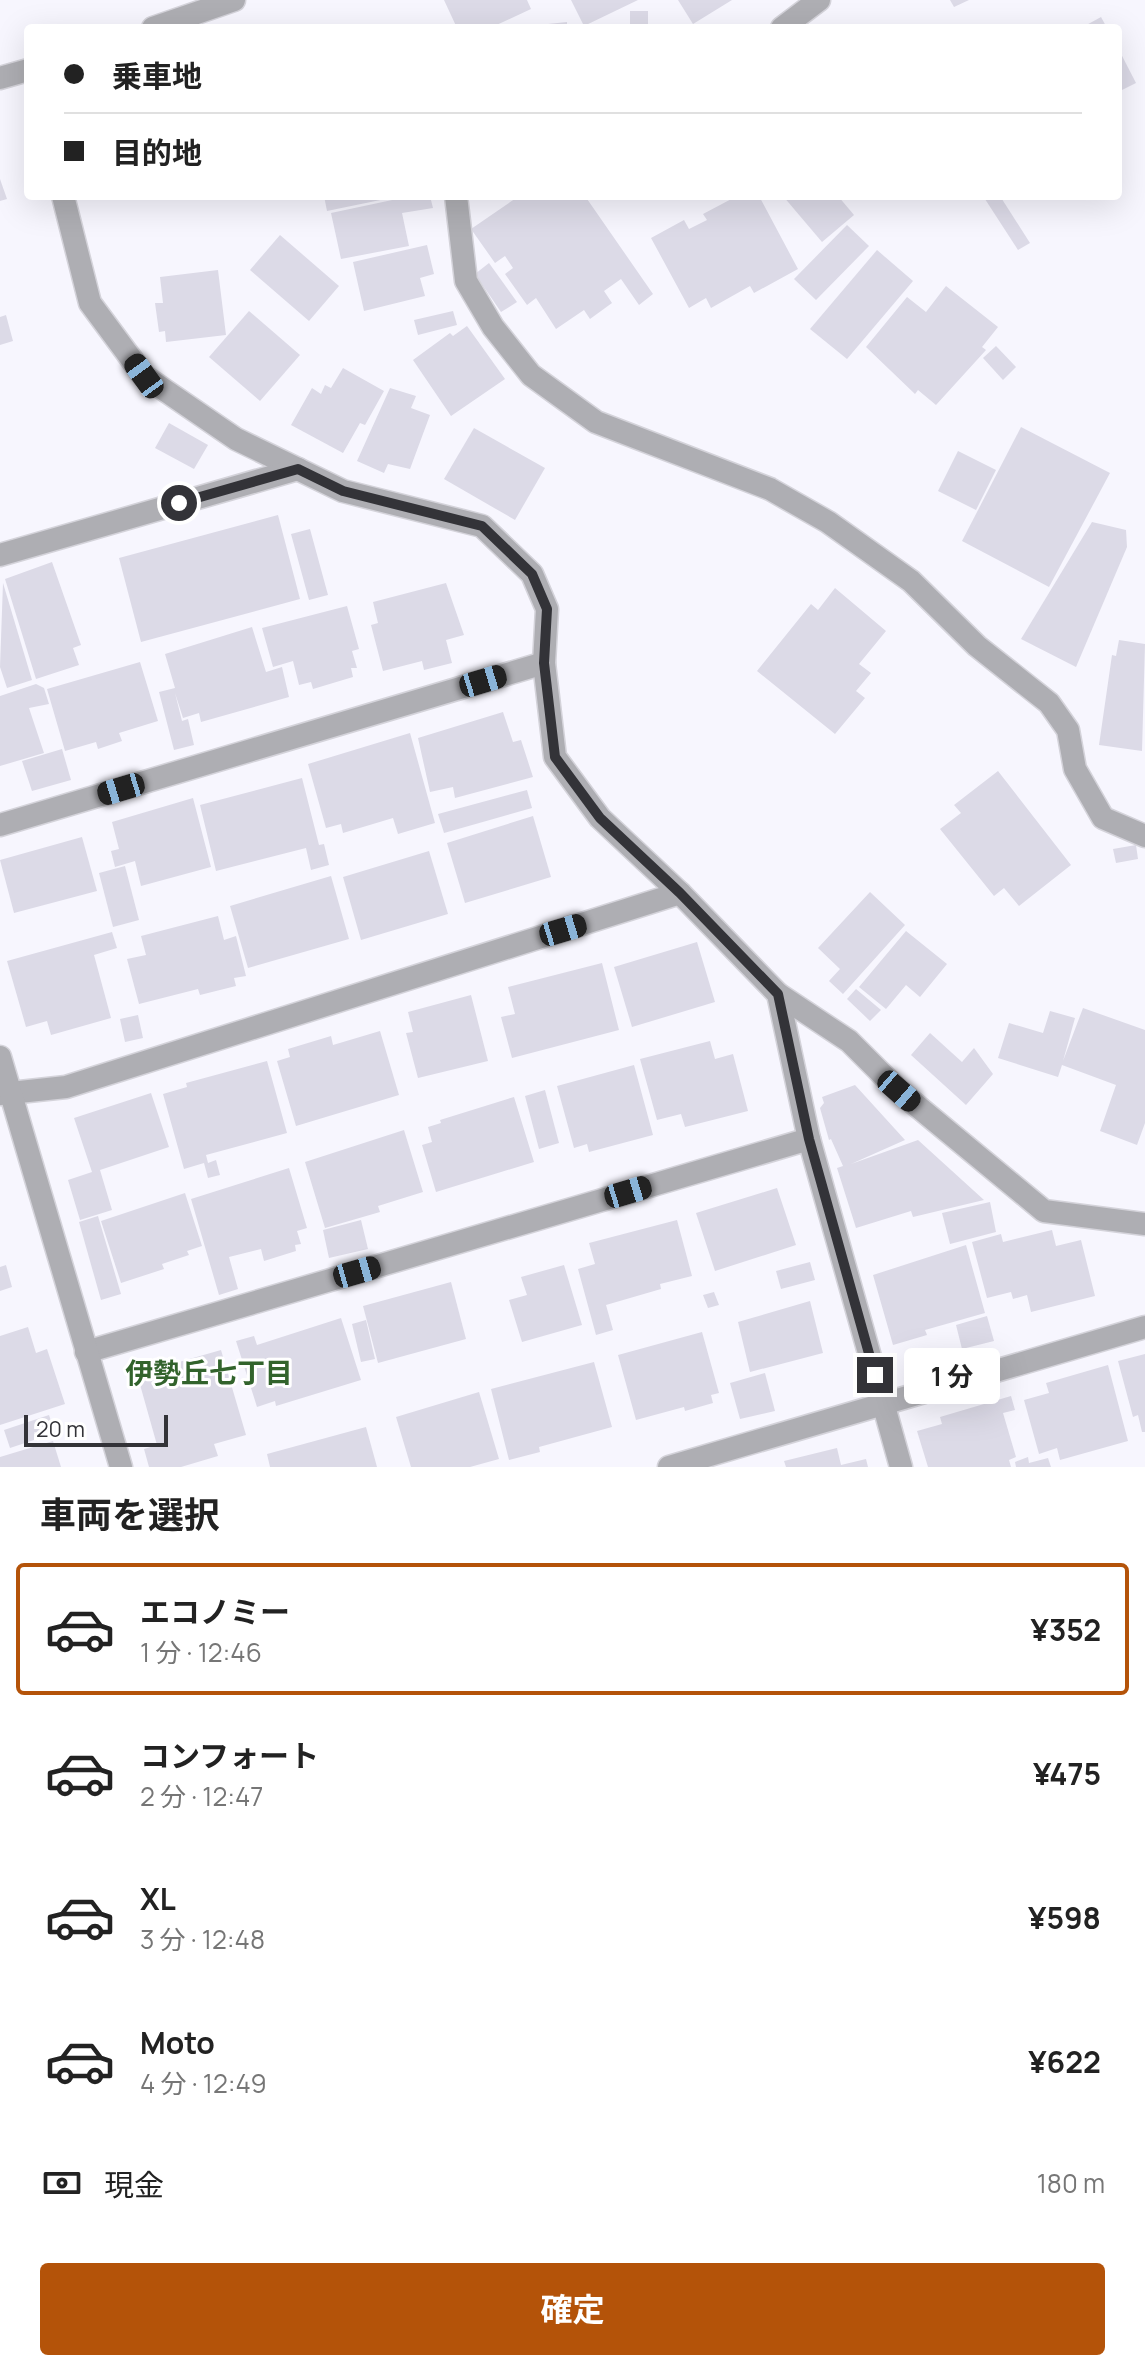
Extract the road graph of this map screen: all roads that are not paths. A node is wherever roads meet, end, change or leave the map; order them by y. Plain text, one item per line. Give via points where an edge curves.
1 (234, 0) edge
2 (819, 0) edge
3 (165, 24) edge
4 (787, 24) edge
5 (24, 71) edge
6 (0, 78) edge
7 (64, 200) edge
8 (456, 200) edge
9 (298, 469) junction
10 (0, 555) edge
11 (544, 663) junction
12 (0, 825) edge
13 (1145, 836) edge
14 (680, 893) junction
15 (778, 994) junction
16 (0, 1057) edge
17 (5, 1093) edge
18 (809, 1139) junction
19 (1145, 1224) edge
20 (1145, 1327) edge
21 (86, 1352) junction
22 (883, 1404) junction
23 (121, 1467) edge
24 (669, 1467) edge
25 (901, 1467) edge

1 - 3 street
2 - 4 street
5 - 6 street
7 - 9 street via 90,303 144,376 236,439
8 - 13 street via 466,281 531,375 596,422 770,489 828,522 911,581 977,646 1049,703 1068,730 1075,769 1103,818
9 - 10 street
9 - 11 street via 343,491 482,526 532,574 547,609
11 - 12 street
11 - 14 street via 555,757 600,818
14 - 15 street
14 - 17 street via 66,1087
15 - 18 street
15 - 19 street via 849,1041 899,1091 1044,1211
16 - 17 street
17 - 21 street
18 - 21 street
18 - 22 street
20 - 22 street
21 - 23 street
22 - 24 street
22 - 25 street

